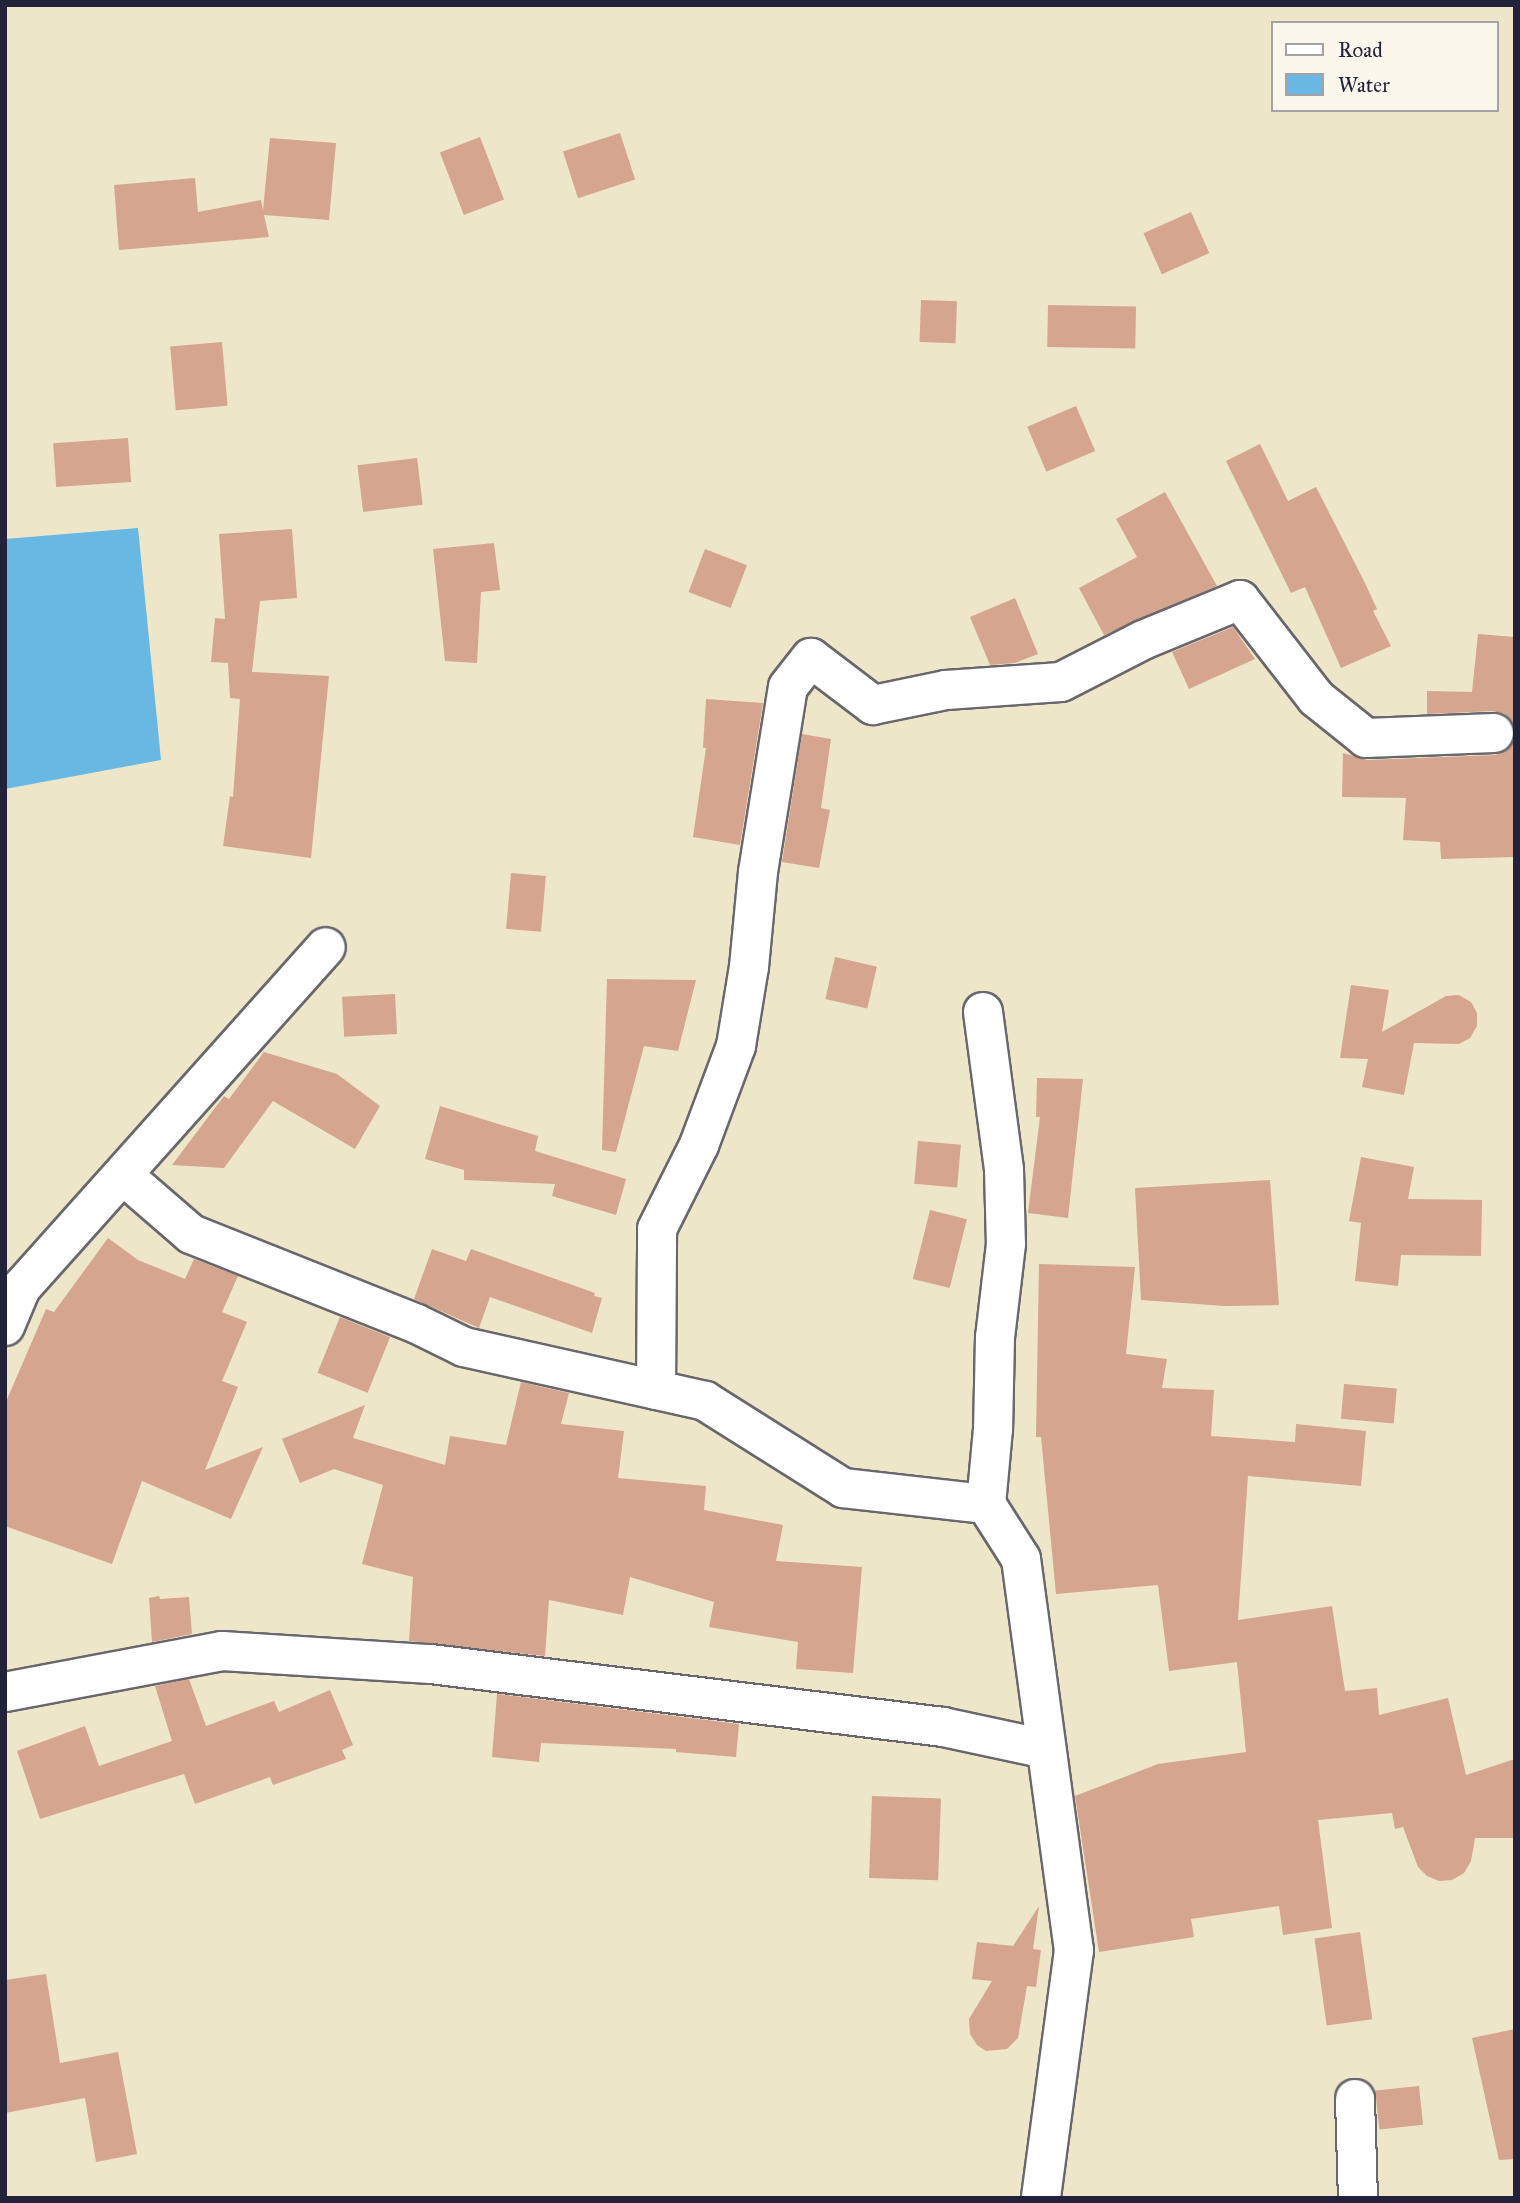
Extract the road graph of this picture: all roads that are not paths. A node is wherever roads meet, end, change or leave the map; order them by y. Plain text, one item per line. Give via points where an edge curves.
1 (1494, 733) dead end
2 (326, 947) dead end
3 (983, 1012) dead end
4 (123, 1175) junction
5 (5, 1326) edge
6 (656, 1390) junction
7 (986, 1504) junction
8 (5, 1692) edge
9 (1046, 1749) junction
10 (1355, 2099) dead end
11 (1041, 2198) edge
12 (1358, 2198) edge

1 - 6 street via 1366,738 1316,698 1240,600 1143,640 1061,682 946,690 873,705 811,658 788,687 736,1046 699,1145 657,1229
2 - 4 street
3 - 7 street via 1004,1170 1006,1244 995,1337
4 - 5 street via 21,1288
4 - 6 street via 191,1234 464,1347
6 - 7 street via 705,1401 843,1488
7 - 9 street via 1021,1559
8 - 9 street via 222,1651 431,1664 943,1727
9 - 11 street via 1074,1950
10 - 12 street

